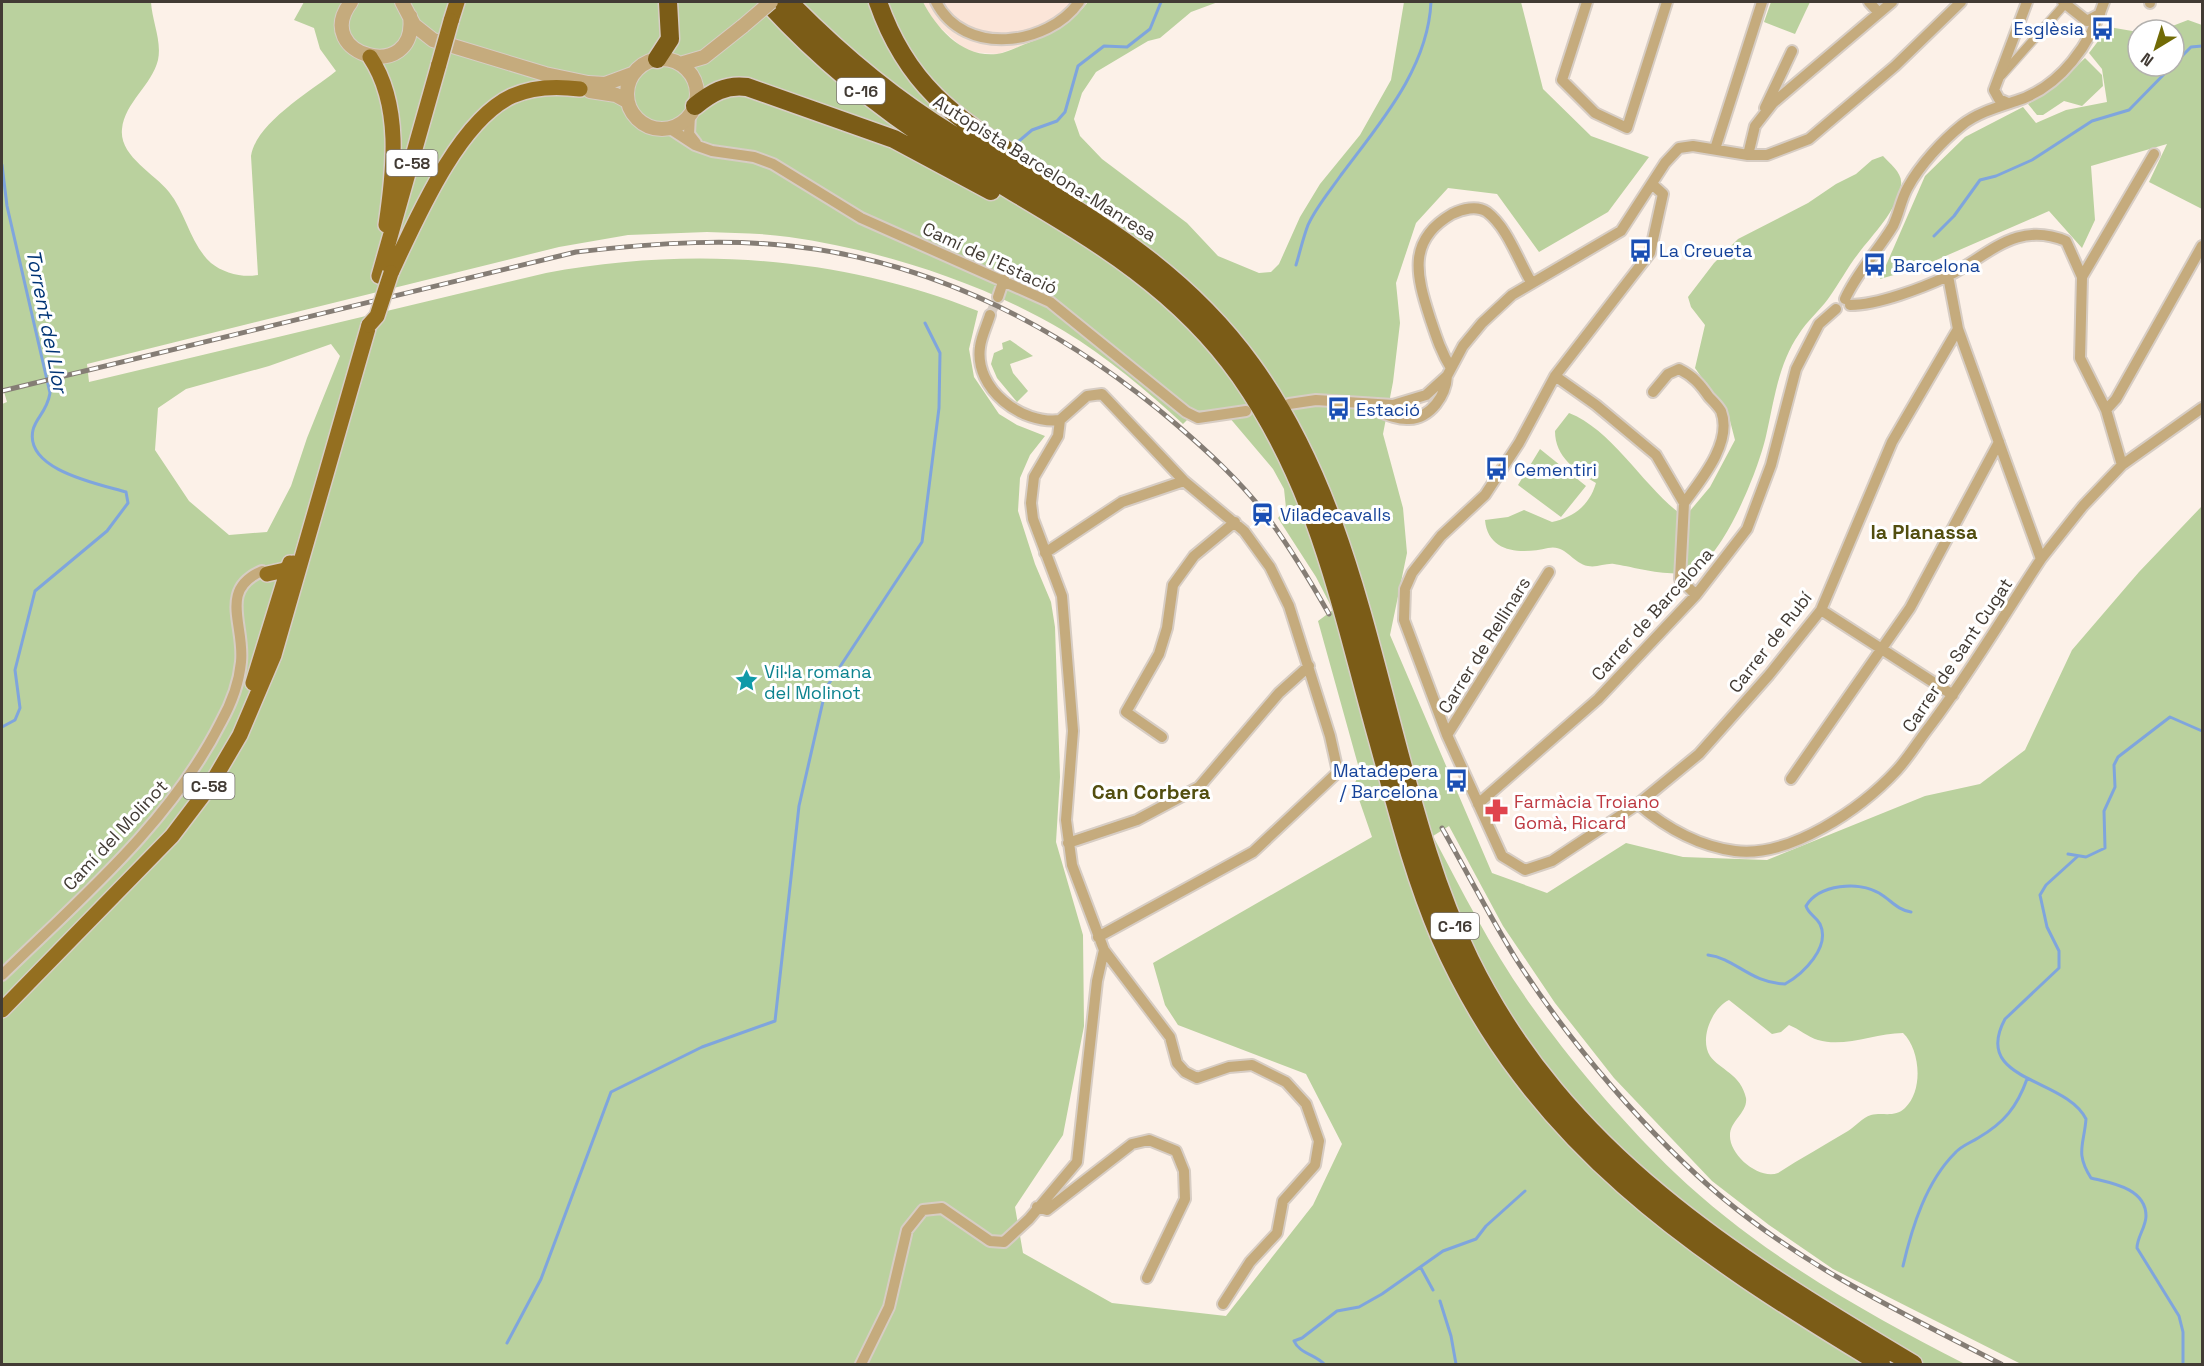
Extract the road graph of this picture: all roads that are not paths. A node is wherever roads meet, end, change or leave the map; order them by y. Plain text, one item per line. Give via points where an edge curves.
1 (351, 2) edge
2 (457, 2) edge
3 (668, 2) edge
4 (769, 2) edge
5 (789, 2) edge
6 (878, 2) edge
7 (936, 2) edge
8 (1080, 2) edge
9 (1587, 2) edge
10 (1667, 2) edge
11 (1762, 2) edge
12 (1869, 2) edge
13 (1892, 2) edge
14 (1961, 2) edge
15 (2027, 2) edge
16 (2104, 2) edge
17 (2064, 3) edge
18 (405, 6) edge
19 (1879, 13) junction
20 (2090, 26) junction
21 (433, 40) junction
22 (720, 46) junction
23 (400, 48) junction
24 (1792, 51) dead end
25 (370, 57) junction
26 (657, 59) junction
27 (680, 64) junction
28 (545, 74) junction
29 (632, 74) junction
30 (1997, 81) junction
31 (696, 84) junction
32 (580, 89) junction
33 (1994, 94) junction
34 (627, 101) junction
35 (2008, 103) junction
36 (692, 110) junction
37 (1766, 111) junction
38 (1986, 112) junction
39 (669, 128) junction
40 (703, 148) junction
41 (1714, 149) junction
42 (2154, 154) dead end
43 (1748, 155) junction
44 (1652, 184) junction
45 (2202, 246) edge
46 (385, 270) junction
47 (1170, 276) junction
48 (1948, 276) junction
49 (2082, 277) junction
50 (1004, 279) junction
51 (1531, 282) junction
52 (998, 297) tunnel mouth
53 (1848, 302) junction
54 (990, 315) tunnel mouth
55 (1958, 329) junction
56 (363, 351) junction
57 (1449, 372) junction
58 (1555, 376) junction
59 (1653, 392) dead end
60 (1289, 404) dead end
61 (1357, 404) junction
62 (2202, 408) edge
63 (2106, 410) junction
64 (1246, 411) dead end
65 (1060, 420) junction
66 (1279, 440) junction
67 (2000, 442) junction
68 (2122, 465) junction
69 (1184, 481) junction
70 (317, 502) junction
71 (1684, 503) junction
72 (1234, 522) junction
73 (295, 546) junction
74 (1045, 553) junction
75 (2041, 559) junction
76 (289, 567) junction
77 (264, 572) junction
78 (1549, 572) dead end
79 (1696, 595) junction
80 (1821, 610) junction
81 (272, 626) junction
82 (1881, 649) junction
83 (1309, 666) junction
84 (1953, 695) junction
85 (1447, 735) junction
86 (1162, 737) dead end
87 (1791, 779) dead end
88 (1478, 804) junction
89 (1638, 804) junction
90 (1068, 843) junction
91 (1098, 937) junction
92 (1104, 950) junction
93 (2, 975) edge
94 (2, 999) edge
95 (2, 1010) edge
96 (1037, 1207) junction
97 (1147, 1278) dead end
98 (1223, 1304) dead end
99 (861, 1365) edge
100 (1881, 1365) edge
101 (1913, 1365) edge

1 - 25 street via 344,16 344,34 355,50
2 - 46 main road, C-58, bridge
3 - 26 highway via 670,39
4 - 22 street, bridge
4 - 66 highway, Autopista Barcelona-Manresa / C-16 via 830,65 894,116 1098,242 1159,288 1237,372
5 - 47 highway, Autopista Barcelona-Manresa / C-16 via 841,53 905,103 1099,222
6 - 47 highway via 908,65 936,98 961,121 1112,221
7 - 8 street via 966,32 1002,40 1052,27
9 - 10 street via 1562,80 1595,113 1627,128
11 - 41 street
12 - 19 street
13 - 19 street
14 - 43 street via 1895,66 1809,139 1767,155
15 - 30 street
16 - 20 street
17 - 20 street
17 - 30 street
18 - 21 street via 423,33
18 - 23 street via 409,33
19 - 37 street
20 - 35 street via 2076,58 2052,81
21 - 23 street
21 - 28 street
22 - 27 street
22 - 31 street
23 - 25 street via 386,56
24 - 37 street via 1764,106
25 - 46 main road via 386,88 392,141
26 - 27 street
26 - 29 street
27 - 31 street
28 - 29 street via 598,84
28 - 32 street
29 - 34 street
30 - 33 street
31 - 36 street
32 - 34 street via 616,94
32 - 46 main road via 529,90 499,103 486,115 464,140
33 - 35 street
33 - 38 street
34 - 39 street via 643,123
35 - 38 street
36 - 39 street via 681,123
36 - 40 street via 689,134
36 - 66 highway via 713,92 734,85 786,100 894,139 1049,224 1130,277 1174,314 1230,374
37 - 43 street via 1755,126
38 - 53 street via 1963,124 1908,186 1893,225 1856,278
39 - 40 street, Camí de l'Estació
40 - 50 street, Camí de l'Estació via 763,160 782,168 861,218
41 - 43 street
41 - 44 street via 1679,148 1671,153
42 - 49 street
44 - 51 street via 1620,231
44 - 58 street via 1663,194 1650,253
45 - 63 street via 2116,399
46 - 56 main road, C-58 via 368,313
47 - 101 highway, Autopista Barcelona-Manresa / C-16 via 1250,362 1307,458 1340,541 1441,891 1470,961 1520,1045 1584,1125 1666,1201 1763,1271
48 - 49 street via 1995,245 2041,233 2066,241
48 - 53 street via 1872,303
48 - 55 street
49 - 63 street via 2080,358
50 - 52 street
50 - 64 street, Camí de l'Estació via 1050,302 1185,412 1198,418
51 - 57 street via 1482,322
51 - 57 street via 1497,223 1485,210 1459,210 1435,224 1421,247 1417,270
53 - 79 street, Carrer de Barcelona via 1845,313 1836,309 1819,324 1796,369 1771,465 1747,529
54 - 65 street via 980,348 982,373 993,390 1007,405 1025,415 1044,422
55 - 67 street
55 - 80 street, Carrer de Rubí via 1892,442
56 - 70 main road, C-58
56 - 73 main road, C-58 via 354,357 345,381
57 - 61 street via 1426,395 1408,402
57 - 61 street via 1442,398 1410,420
58 - 71 street via 1656,455
58 - 85 street via 1485,495 1441,536 1412,573 1405,589 1406,626
59 - 71 street via 1668,374 1679,369 1694,377 1720,411 1720,444
60 - 61 street via 1316,400
62 - 68 street, Carrer de Sant Cugat
63 - 68 street
65 - 69 street via 1087,396 1102,394
65 - 74 street via 1058,436 1030,490 1033,519
66 - 100 highway, Autopista Barcelona-Manresa / C-16 via 1324,546 1421,888 1460,977 1493,1034 1562,1126 1630,1194 1713,1258
67 - 75 street
67 - 82 street via 1910,609
68 - 75 street, Carrer de Sant Cugat
69 - 72 street
69 - 74 street via 1122,502
70 - 76 main road via 296,559
70 - 95 main road, C-58 via 274,655 226,762 156,853
71 - 79 street via 1680,579
72 - 83 street via 1280,585
72 - 86 street via 1194,556 1173,585 1159,654 1126,712
73 - 76 main road, C-58
73 - 77 main road via 280,563
74 - 90 street via 1062,596 1073,730 1066,819
75 - 84 street, Carrer de Sant Cugat
76 - 77 main road
76 - 81 main road, C-58
77 - 81 main road via 277,589
77 - 93 street, Camí del Molinot via 250,576 238,588 238,679 223,720 199,765 139,839
78 - 85 street, Carrer de Rellinars
79 - 88 street, Carrer de Barcelona via 1598,699
80 - 82 street
80 - 89 street, Carrer de Rubí via 1699,754
81 - 94 main road, C-58 via 233,732 203,782 150,848
82 - 84 street
82 - 87 street
83 - 90 street via 1271,701 1199,787 1137,820
83 - 91 street via 1338,772 1253,852
84 - 89 street, Carrer de Sant Cugat via 1897,770 1859,803 1821,828 1777,848 1737,851 1698,843 1658,821
85 - 88 street
88 - 89 street, Carrer de Rubí via 1502,856 1525,870 1552,861
90 - 91 street
91 - 92 street
92 - 96 street via 1097,981 1077,1162
92 - 98 street via 1170,1037 1177,1063 1185,1072 1197,1078 1229,1066 1251,1065 1286,1082 1306,1104 1316,1132 1315,1165 1283,1201 1276,1233 1250,1262
96 - 97 street via 1047,1210 1132,1144 1149,1140 1176,1151 1184,1171 1185,1199
96 - 99 street via 1011,1237 997,1243 942,1208 923,1210 907,1230 889,1307

